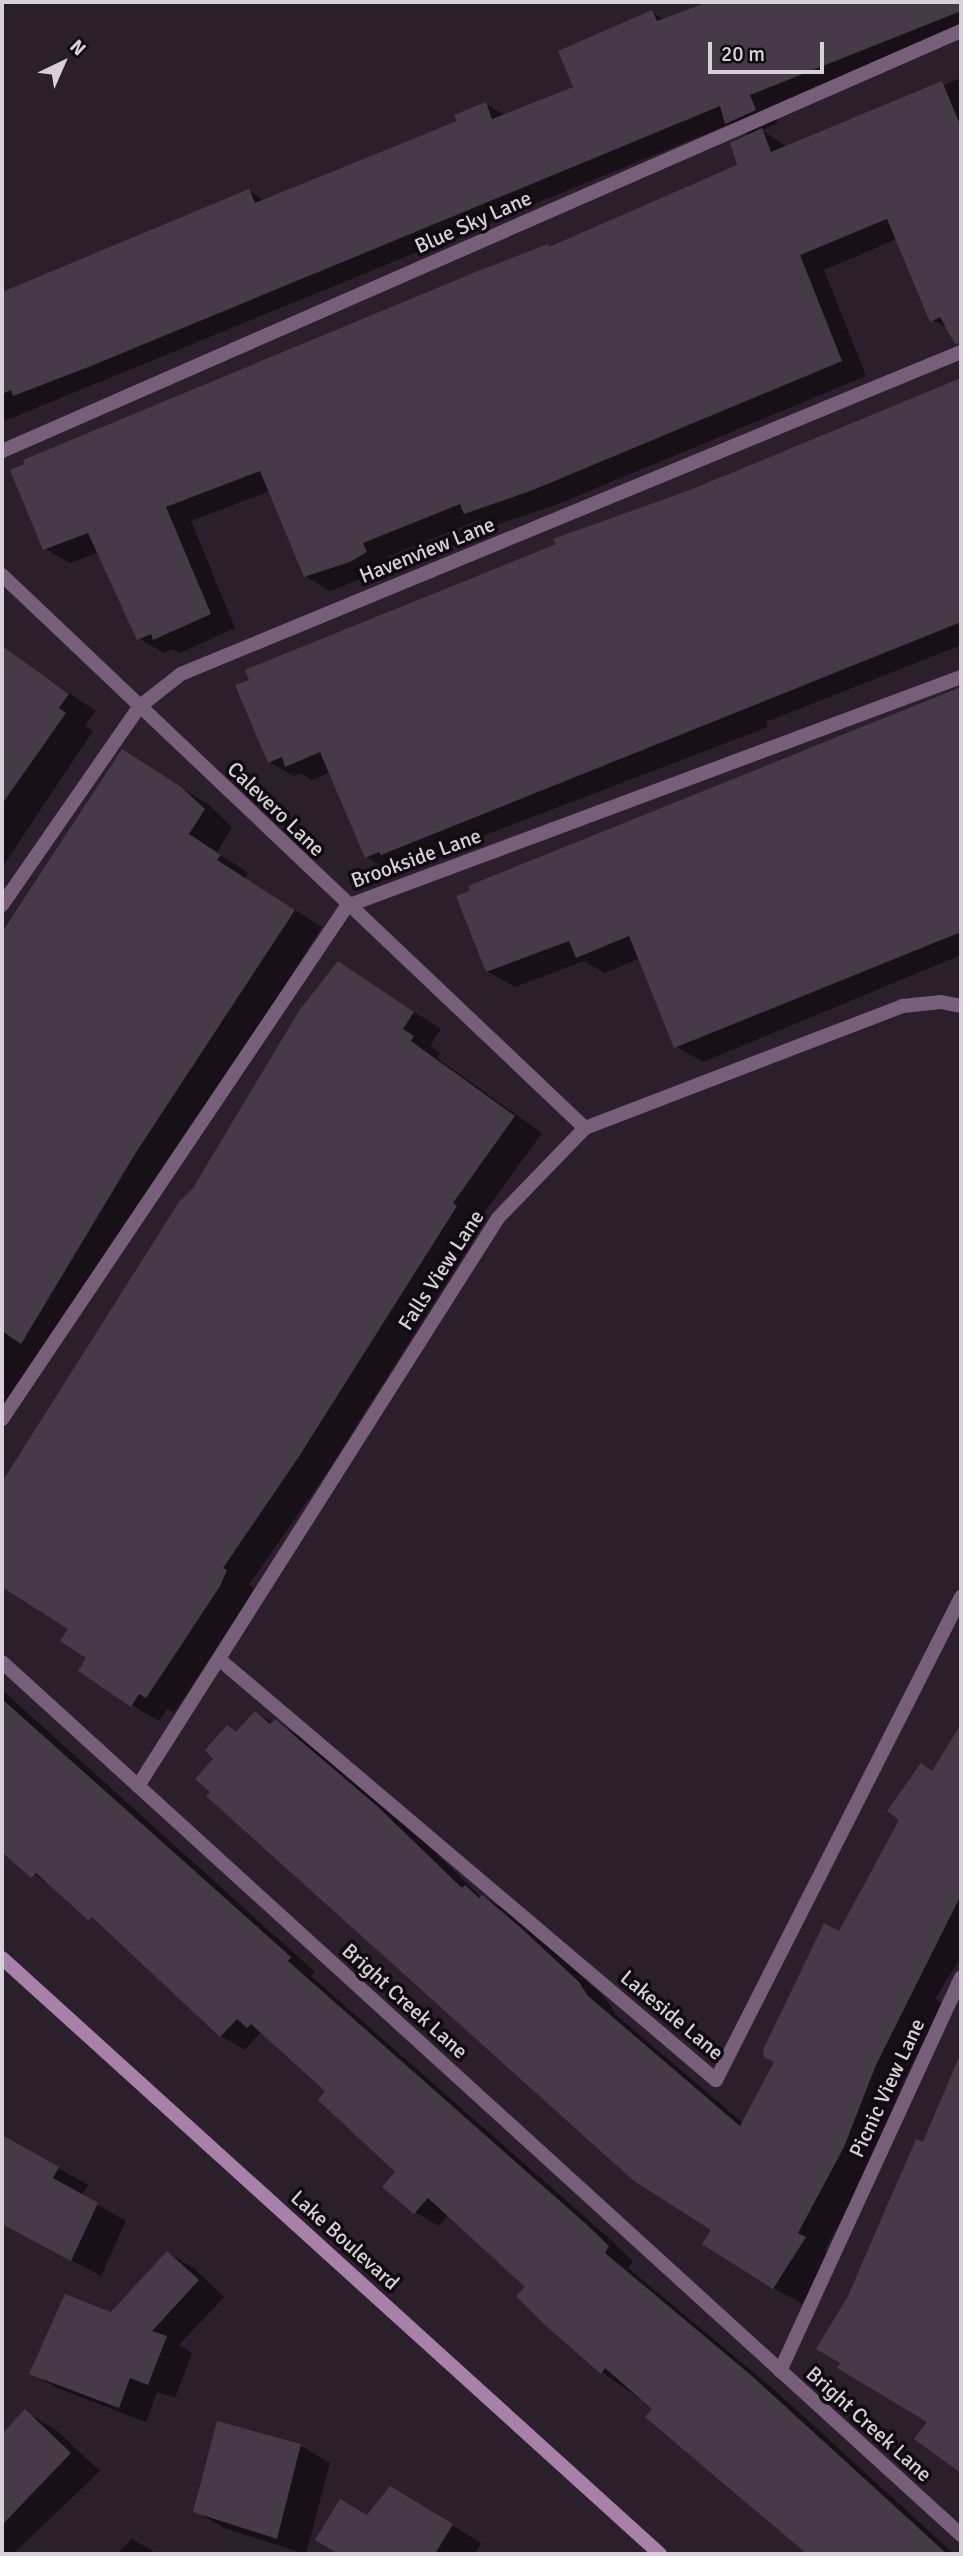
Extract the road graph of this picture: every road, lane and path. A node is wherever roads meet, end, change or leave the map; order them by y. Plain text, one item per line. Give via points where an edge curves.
1 (961, 31) edge
2 (961, 352) edge
3 (2, 451) edge
4 (2, 575) edge
5 (961, 677) edge
6 (139, 707) junction
7 (2, 905) edge
8 (347, 906) junction
9 (961, 1006) edge
10 (585, 1128) junction
11 (2, 1419) edge
12 (961, 1597) edge
13 (219, 1660) junction
14 (2, 1662) edge
15 (138, 1786) junction
16 (2, 1958) edge
17 (961, 1978) edge
18 (852, 2216) joint
19 (780, 2371) junction
20 (961, 2535) edge
21 (660, 2554) edge

1 - 3 street, Blue Sky Lane
2 - 6 street, Havenview Lane via 181,674
4 - 6 street, Calevero Lane
5 - 8 street, Brookside Lane
6 - 7 street, Havenview Lane
6 - 8 street, Calevero Lane
8 - 10 street, Calevero Lane
8 - 11 street, Brookside Lane
9 - 10 street, Falls View Lane via 941,1002 903,1006
10 - 13 street, Falls View Lane via 498,1218
12 - 13 street, Lakeside Lane via 716,2080
13 - 15 street, Falls View Lane
14 - 15 street, Bright Creek Lane
15 - 19 street, Bright Creek Lane
16 - 21 main road, Lake Boulevard
17 - 18 street, Picnic View Lane
18 - 19 street, Bright Creek Lane
19 - 20 street, Bright Creek Lane

